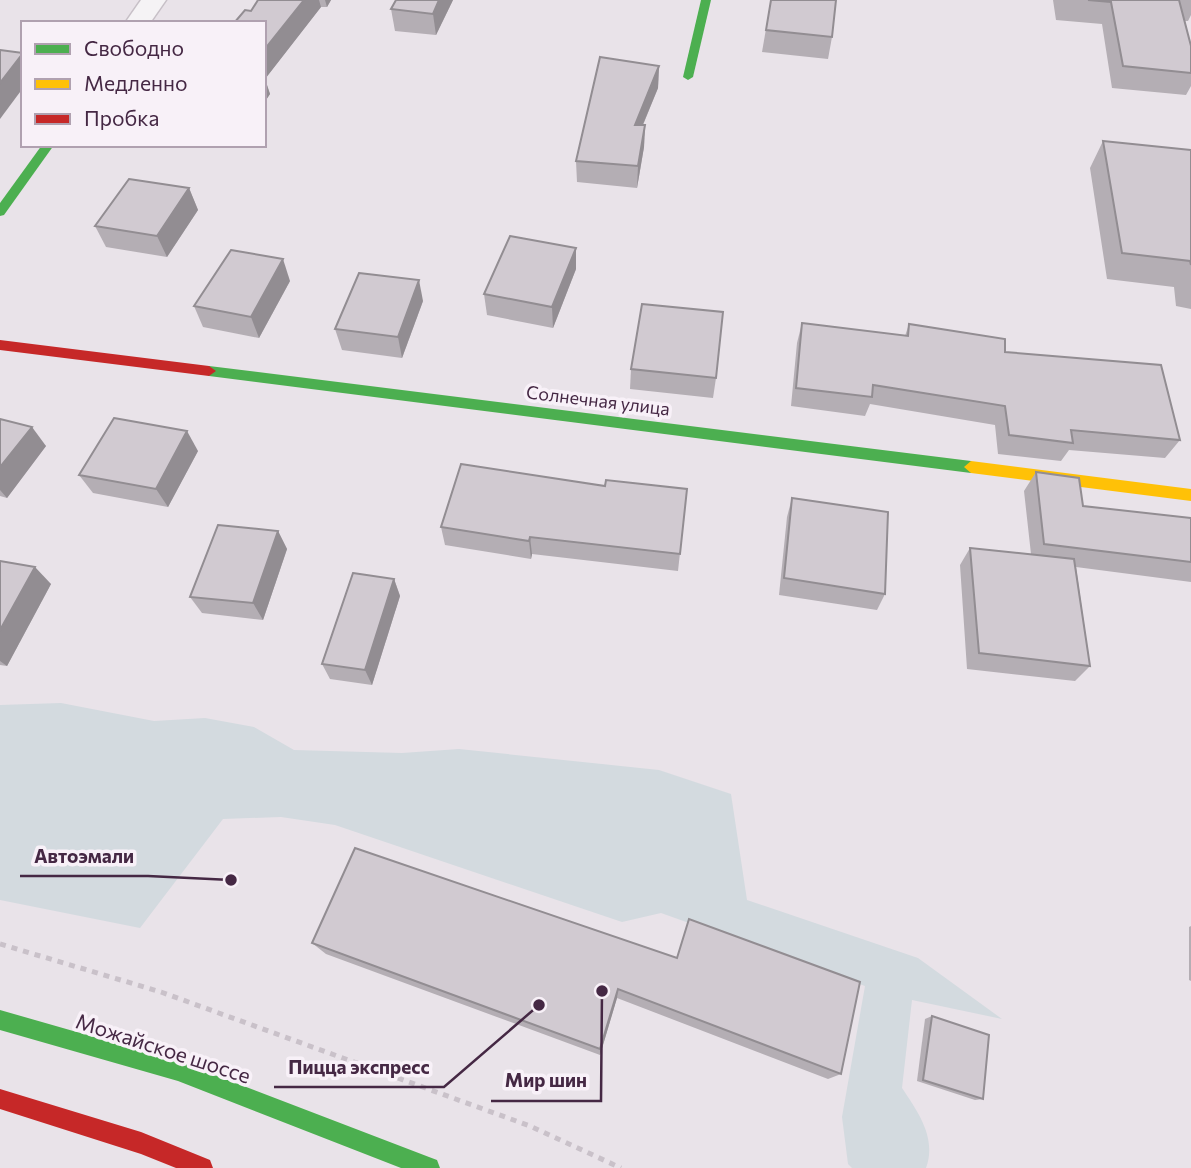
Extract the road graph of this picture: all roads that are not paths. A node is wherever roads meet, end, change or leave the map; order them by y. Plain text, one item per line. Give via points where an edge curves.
1 (154, 0) edge
2 (706, 0) edge
3 (138, 21) edge
4 (688, 77) dead end
5 (47, 147) edge
6 (0, 212) edge
7 (0, 345) edge
8 (1191, 495) edge
9 (0, 1020) edge
10 (0, 1099) edge
11 (202, 1168) edge
12 (429, 1168) edge

1 - 3 street
2 - 4 street
5 - 6 street
7 - 8 street, Солнечная улица
9 - 12 street, Можайское шоссе via 178,1071
10 - 11 street via 141,1143

